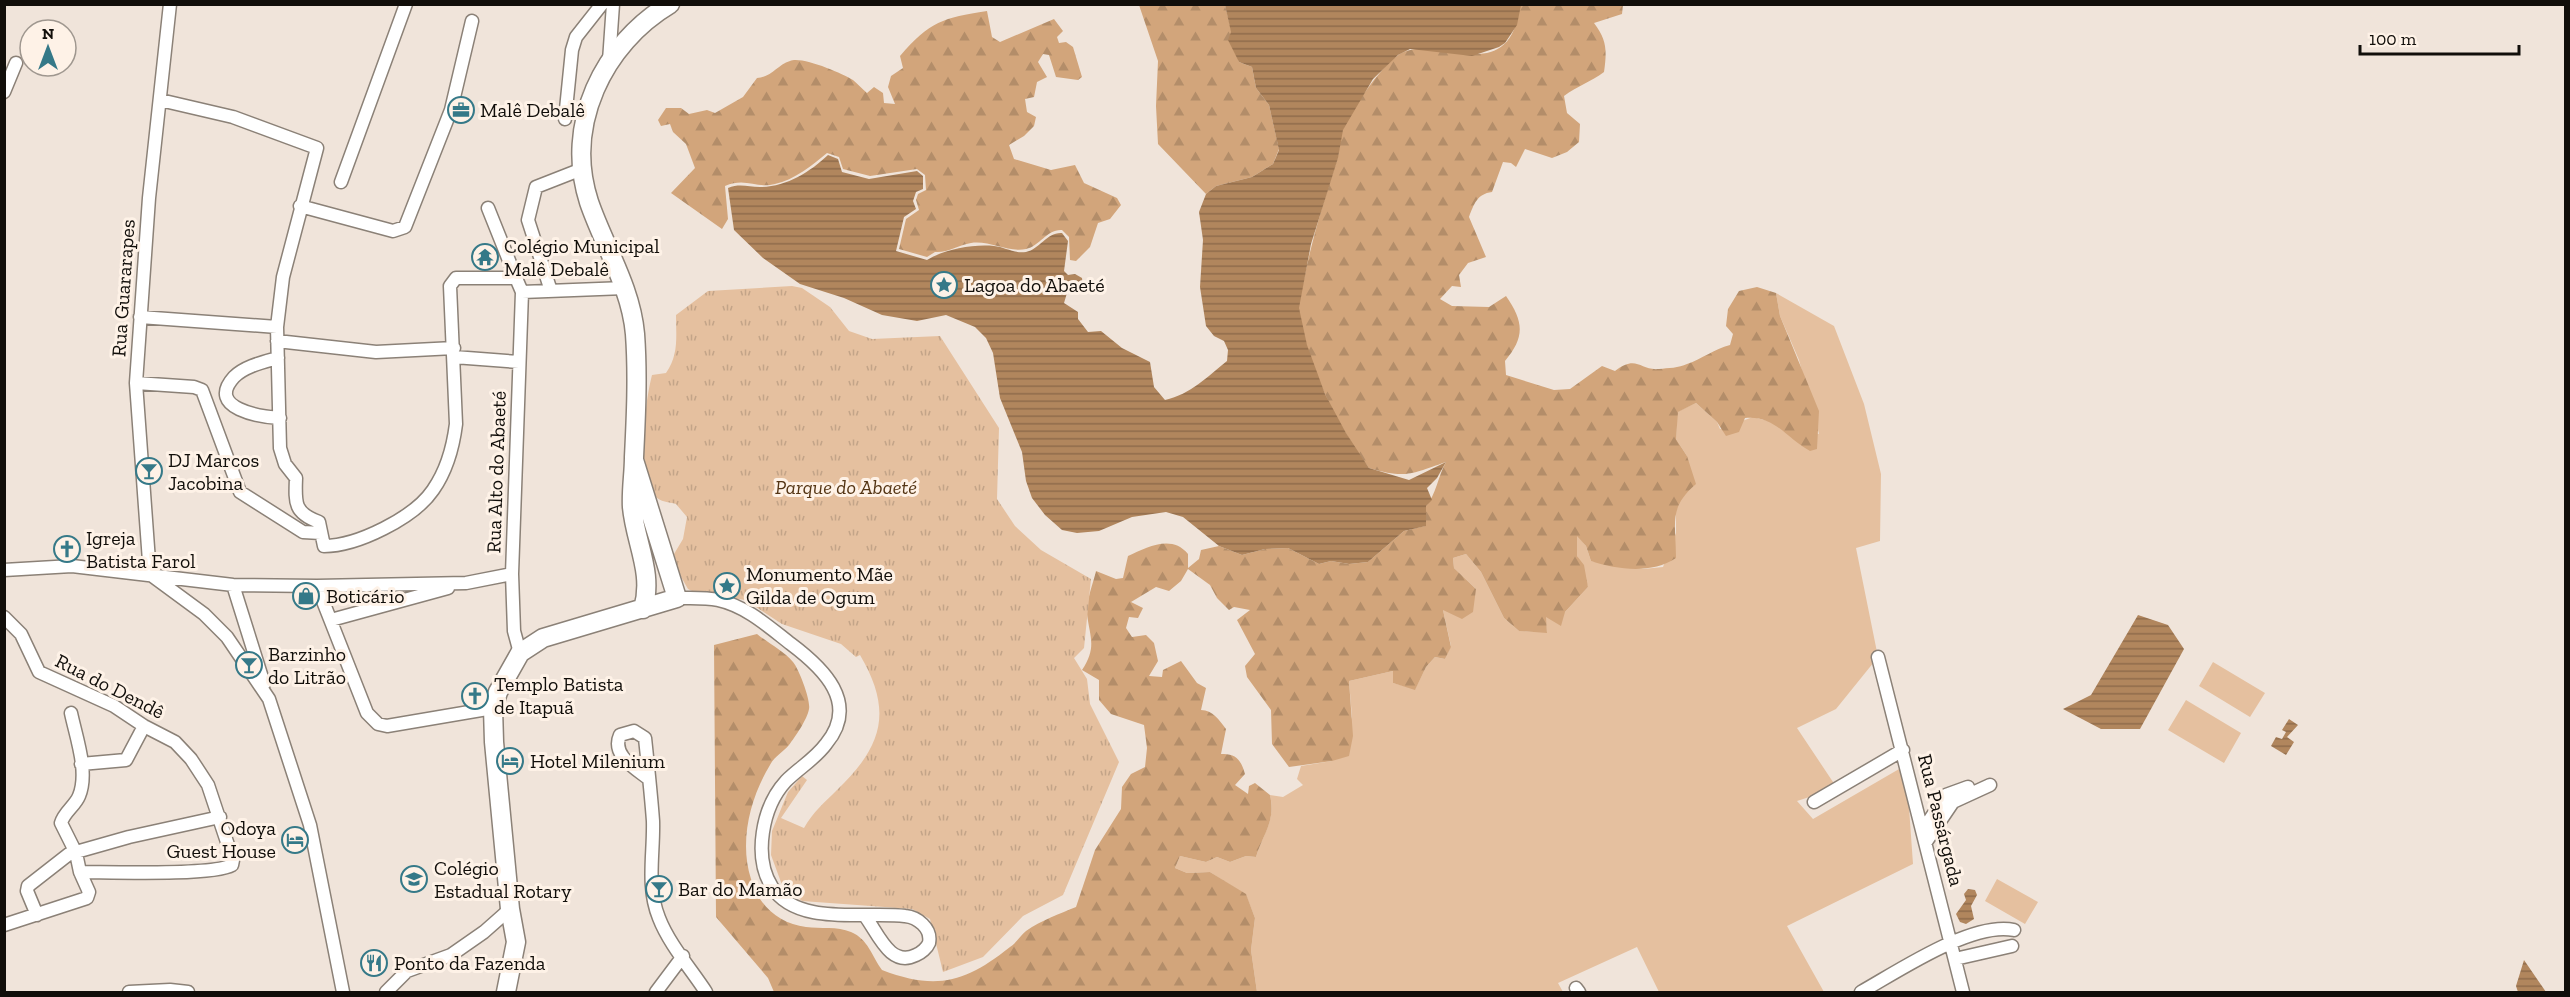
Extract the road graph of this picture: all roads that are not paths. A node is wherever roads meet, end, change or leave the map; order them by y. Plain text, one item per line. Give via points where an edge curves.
1 (170, 4) edge
2 (406, 4) edge
3 (602, 4) edge
4 (613, 4) edge
5 (670, 4) edge
6 (472, 21) dead end
7 (609, 61) junction
8 (16, 63) dead end
9 (4, 92) edge
10 (160, 100) junction
11 (565, 119) dead end
12 (582, 169) junction
13 (341, 182) dead end
14 (300, 206) junction
15 (488, 208) dead end
16 (516, 278) junction
17 (625, 288) junction
18 (551, 291) junction
19 (522, 292) junction
20 (140, 317) junction
21 (277, 327) junction
22 (277, 341) junction
23 (454, 352) junction
24 (278, 358) junction
25 (519, 362) junction
26 (136, 383) junction
27 (280, 418) junction
28 (634, 460) junction
29 (650, 504) junction
30 (632, 510) junction
31 (322, 539) junction
32 (4, 570) edge
33 (150, 574) junction
34 (512, 574) junction
35 (466, 583) junction
36 (233, 585) junction
37 (317, 586) junction
38 (677, 598) junction
39 (645, 602) junction
40 (4, 617) edge
41 (331, 620) junction
42 (520, 653) junction
43 (1878, 657) dead end
44 (269, 699) junction
45 (493, 708) junction
46 (71, 712) dead end
47 (144, 726) junction
48 (1903, 750) junction
49 (81, 764) junction
50 (649, 779) dead end
51 (1814, 802) dead end
52 (220, 817) junction
53 (1923, 830) junction
54 (1926, 843) junction
55 (76, 853) junction
56 (81, 872) junction
57 (510, 909) junction
58 (37, 915) junction
59 (865, 916) junction
60 (4, 925) edge
61 (2014, 930) dead end
62 (1951, 942) junction
63 (2012, 946) dead end
64 (683, 956) junction
65 (1955, 959) junction
66 (129, 993) edge
67 (188, 993) edge
68 (343, 993) edge
69 (387, 993) edge
70 (506, 993) edge
71 (656, 993) edge
72 (706, 993) edge
73 (1861, 993) edge
74 (1963, 993) edge

1 - 10 street, Rua Guararapes
2 - 13 street
3 - 11 street via 576,37
4 - 7 street
5 - 7 street via 628,37
6 - 14 street via 452,110 402,230 393,231
7 - 12 street via 585,117
8 - 9 street
10 - 14 street via 233,117 314,145 317,154
10 - 20 street, Rua Guararapes
12 - 17 street via 589,201
12 - 18 street via 536,187 528,217
14 - 21 street via 283,277
15 - 16 street
16 - 19 street
16 - 23 street via 463,278 453,282 450,286
17 - 18 street
17 - 28 street via 635,334
18 - 19 street
19 - 25 street, Rua Alto do Abaeté
20 - 21 street
20 - 26 street, Rua Guararapes
21 - 22 street
22 - 23 street via 376,352
22 - 24 street
23 - 25 street
23 - 31 street via 453,446 433,491 414,510 366,537 332,546
24 - 27 street
24 - 27 street via 243,370 233,378 228,393 231,402 250,415
25 - 34 street, Rua Alto do Abaeté
26 - 31 street via 199,388 240,492 303,532
26 - 33 street, Rua Guararapes
27 - 31 street via 280,448 285,464 296,478 296,502 308,519 319,522
28 - 29 street
28 - 30 street
29 - 30 street
29 - 38 street
30 - 39 street via 647,578
32 - 33 street via 72,566
33 - 36 street
33 - 44 street via 227,636
34 - 35 street
34 - 42 street, Rua Alto do Abaeté via 514,631
35 - 37 street
35 - 41 street
36 - 37 street
36 - 44 street
37 - 41 street
38 - 39 street
38 - 59 street via 717,600 750,613 828,675 837,694 836,729 828,743 786,782 775,799 764,827 762,857 773,888 784,900 818,912
39 - 42 street via 543,638
40 - 47 street, Rua do Dendê via 21,634 39,672 114,706
41 - 45 street via 367,713 378,724 387,726
42 - 45 street
43 - 48 street, Rua Passárgada
44 - 68 street via 310,825
45 - 57 street
46 - 49 street
47 - 49 street via 126,760
47 - 52 street, Rua do Dendê via 174,742 191,759 208,785
48 - 51 street
48 - 53 street, Rua Passárgada
49 - 55 street via 82,789 62,825
50 - 64 street via 653,898 665,930
52 - 55 street
52 - 56 street, Rua do Dendê via 233,860 226,868 191,872
53 - 54 street, Rua Passárgada
53 - 54 street via 1950,792 1990,785 1953,802
54 - 62 street, Rua Passárgada
55 - 56 street
55 - 58 street via 63,857 28,885
56 - 58 street via 89,892 87,898
57 - 69 street via 451,955 407,971
57 - 70 street via 516,942
58 - 60 street
59 - 59 street via 890,953 900,958 922,953 929,943 928,931 920,921 906,916
61 - 62 street via 2002,929
62 - 65 street, Rua Passárgada
62 - 73 street
63 - 65 street
64 - 71 street
64 - 72 street
65 - 74 street, Rua Passárgada
66 - 67 street

